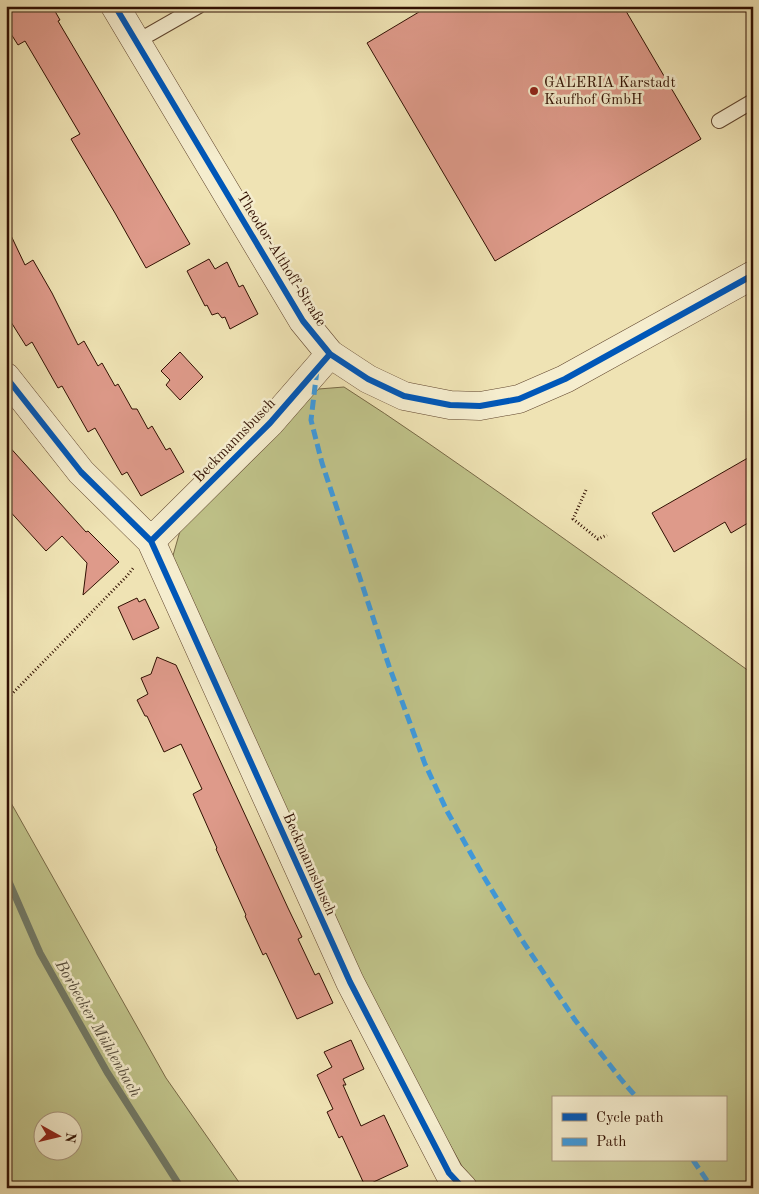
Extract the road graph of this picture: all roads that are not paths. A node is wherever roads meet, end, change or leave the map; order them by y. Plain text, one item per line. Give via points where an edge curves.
1 (115, 6) edge
2 (199, 6) edge
3 (136, 42) junction
4 (753, 102) edge
5 (719, 121) dead end
6 (753, 275) edge
7 (330, 354) junction
8 (6, 377) edge
9 (151, 541) junction
10 (463, 1188) edge

1 - 3 street, Theodor-Althoff-Straße
2 - 3 lane
3 - 7 street, Theodor-Althoff-Straße via 303,321
4 - 5 lane
6 - 7 street, Theodor-Althoff-Straße via 565,378 519,399 480,406 450,405 404,396 368,380
7 - 9 street, Beckmannsbusch via 270,424
8 - 9 street, Beckmannsbusch via 81,472
9 - 10 street, Beckmannsbusch via 350,982 449,1173

